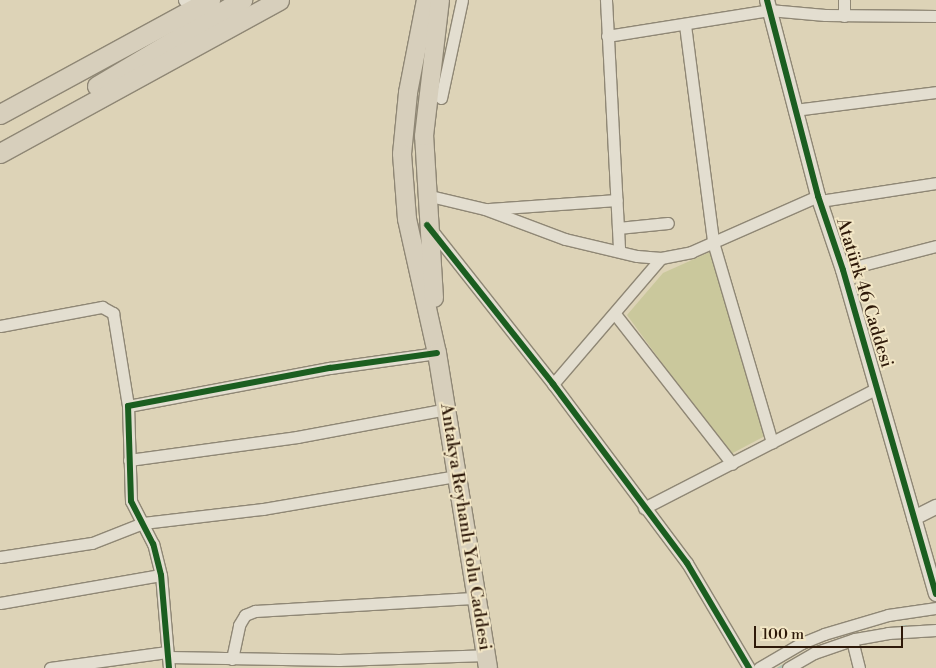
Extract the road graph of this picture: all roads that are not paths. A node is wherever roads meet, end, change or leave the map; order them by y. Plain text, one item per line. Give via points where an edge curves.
1 (210, 0) edge
2 (242, 0) edge
3 (279, 0) edge
4 (426, 0) edge
5 (440, 0) edge
6 (462, 0) edge
7 (606, 0) edge
8 (844, 0) edge
9 (188, 5) edge
10 (768, 5) edge
11 (844, 16) junction
12 (936, 16) edge
13 (686, 25) junction
14 (607, 36) junction
15 (936, 92) edge
16 (440, 98) dead end
17 (794, 110) junction
18 (0, 114) edge
19 (0, 140) edge
20 (0, 153) edge
21 (936, 182) edge
22 (426, 195) junction
23 (819, 198) junction
24 (616, 200) junction
25 (485, 209) junction
26 (668, 223) dead end
27 (427, 225) junction
28 (618, 228) junction
29 (713, 242) junction
30 (935, 250) edge
31 (619, 251) junction
32 (662, 258) junction
33 (843, 270) junction
34 (615, 314) junction
35 (0, 326) edge
36 (437, 354) junction
37 (553, 384) junction
38 (442, 385) junction
39 (877, 388) junction
40 (128, 406) junction
41 (446, 409) junction
42 (772, 443) junction
43 (129, 460) junction
44 (732, 464) junction
45 (457, 476) junction
46 (936, 507) edge
47 (644, 508) junction
48 (914, 518) junction
49 (143, 523) junction
50 (0, 558) edge
51 (161, 575) junction
52 (936, 594) edge
53 (477, 598) junction
54 (0, 603) edge
55 (936, 608) edge
56 (936, 630) edge
57 (852, 640) junction
58 (168, 659) edge
59 (232, 659) junction
60 (487, 662) edge
61 (50, 668) edge
62 (749, 668) edge
63 (760, 668) edge
64 (788, 668) edge
65 (859, 668) edge

1 - 9 highway
2 - 19 highway
3 - 20 highway
4 - 36 main road via 408,93 402,154 407,220
5 - 22 main road via 424,136
6 - 16 street
7 - 14 street
8 - 11 street
9 - 18 highway
10 - 11 street
10 - 13 street
10 - 17 street, Atatürk 46 Caddesi
11 - 12 street
13 - 14 street
13 - 29 street
14 - 24 street
15 - 17 street
17 - 23 street, Atatürk 46 Caddesi
21 - 23 street
22 - 25 street
22 - 27 main road
23 - 29 street
23 - 33 street, Atatürk 46 Caddesi
24 - 25 street
24 - 28 street
25 - 31 street via 542,232
26 - 28 street
27 - 37 street
27 - 38 main road
28 - 31 street
29 - 32 street via 691,252
29 - 42 street
30 - 33 street
31 - 32 street
32 - 34 street
33 - 39 street, Atatürk 46 Caddesi
34 - 37 street
34 - 44 street
35 - 40 street via 102,307 113,313
36 - 38 main road
36 - 40 street via 330,368
37 - 47 street
38 - 41 main road, Antakya Reyhanlı Yolu Caddesi
39 - 42 street
39 - 48 street, Atatürk 46 Caddesi
40 - 43 street
41 - 43 street via 296,437
41 - 45 main road, Antakya Reyhanlı Yolu Caddesi
42 - 44 street
43 - 49 street via 131,501
44 - 47 street
45 - 49 street via 263,509
45 - 53 main road, Antakya Reyhanlı Yolu Caddesi
46 - 48 street
47 - 62 street via 687,564
48 - 52 street, Atatürk 46 Caddesi
49 - 50 street via 92,543
49 - 51 street via 153,544
51 - 54 street
51 - 58 street
53 - 59 street via 255,611 245,615 239,625
53 - 60 main road, Antakya Reyhanlı Yolu Caddesi
55 - 63 street via 888,615 837,629 802,643
56 - 57 street via 888,633
57 - 64 street via 814,653
57 - 65 street
58 - 59 street
58 - 61 street
59 - 60 street

